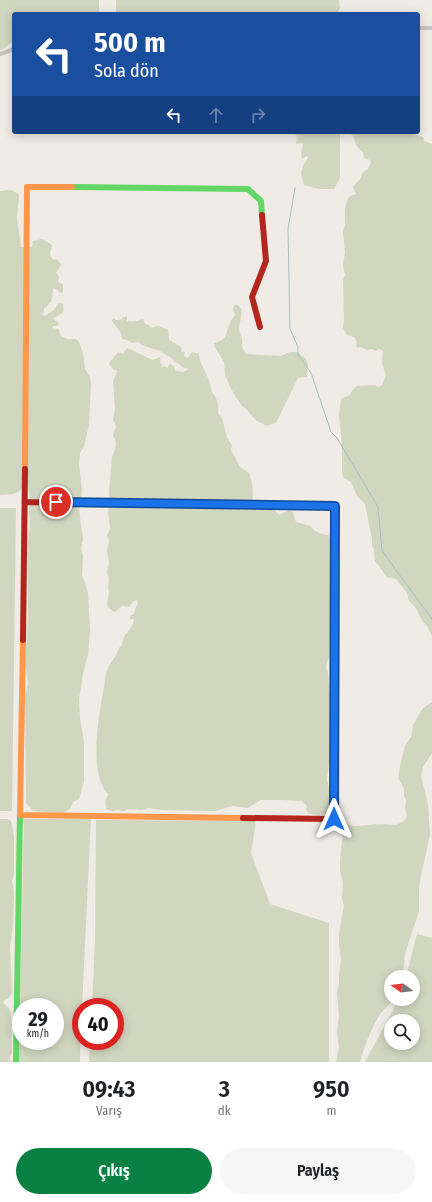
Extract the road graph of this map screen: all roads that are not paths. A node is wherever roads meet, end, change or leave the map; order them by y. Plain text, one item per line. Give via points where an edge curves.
1 (420, 28) edge
2 (432, 28) edge
3 (12, 50) edge
4 (0, 54) edge
5 (260, 327) dead end
6 (25, 502) junction
7 (20, 815) junction
8 (16, 1062) edge

1 - 2 street
3 - 4 street
5 - 6 street via 252,297 266,261 264,226 261,201 248,189 27,187
6 - 7 street
6 - 7 street via 335,506 334,819
7 - 8 street

